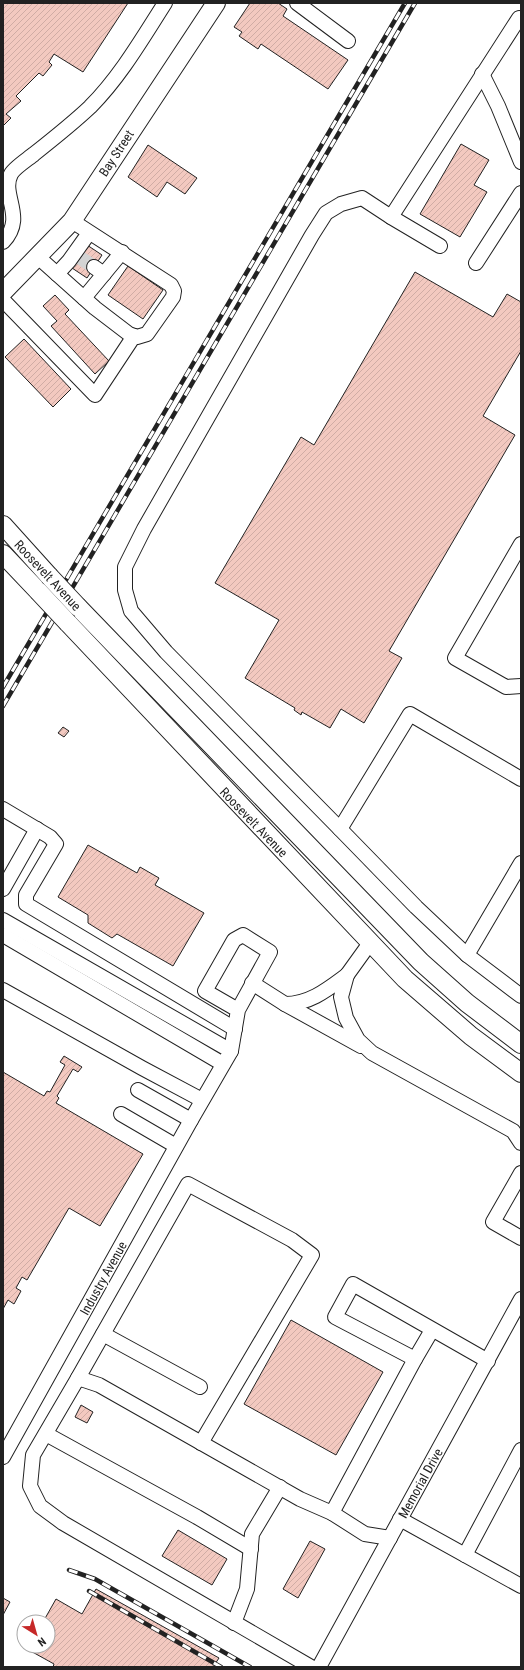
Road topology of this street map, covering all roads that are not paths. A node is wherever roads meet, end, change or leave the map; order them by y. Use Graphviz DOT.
graph roads {
  1 [pos="164,3"];
  2 [pos="216,3"];
  3 [pos="297,3"];
  4 [pos="519,18"];
  5 [pos="348,40"];
  6 [pos="482,74"];
  7 [pos="521,162"];
  8 [pos="521,194"];
  9 [pos="391,217"];
  10 [pos="72,221"];
  11 [pos="90,233"];
  12 [pos="3,242"];
  13 [pos="440,246"];
  14 [pos="122,252"];
  15 [pos="38,258"];
  16 [pos="476,263"];
  17 [pos="57,274"];
  18 [pos="3,292"];
  19 [pos="84,298"];
  20 [pos="3,300"];
  21 [pos="134,336"];
  22 [pos="3,525"];
  23 [pos="521,544"];
  24 [pos="3,554"];
  25 [pos="521,686"];
  26 [pos="521,779"];
  27 [pos="4,813"];
  28 [pos="37,828"];
  29 [pos="340,829"];
  30 [pos="521,863"];
  31 [pos="3,889"];
  32 [pos="3,920"];
  33 [pos="3,934"];
  34 [pos="370,943"];
  35 [pos="467,955"];
  36 [pos="347,975"];
  37 [pos="252,983"];
  38 [pos="3,990"];
  39 [pos="521,996"];
  40 [pos="286,1004"];
  41 [pos="238,1010"];
  42 [pos="235,1029"];
  43 [pos="521,1044"];
  44 [pos="368,1050"];
  45 [pos="231,1051"];
  46 [pos="223,1064"];
  47 [pos="521,1073"];
  48 [pos="138,1090"];
  49 [pos="202,1100"];
  50 [pos="121,1114"];
  51 [pos="190,1120"];
  52 [pos="521,1143"];
  53 [pos="176,1146"];
  54 [pos="521,1173"];
  55 [pos="521,1238"];
  56 [pos="521,1299"];
  57 [pos="432,1330"];
  58 [pos="103,1334"];
  59 [pos="415,1358"];
  60 [pos="488,1361"];
  61 [pos="78,1378"];
  62 [pos="200,1387"];
  63 [pos="46,1434"];
  64 [pos="201,1443"];
  65 [pos="521,1450"];
  66 [pos="3,1457"];
  67 [pos="280,1487"];
  68 [pos="332,1513"];
  69 [pos="400,1519"];
  70 [pos="390,1538"];
  71 [pos="251,1549"];
  72 [pos="465,1555"];
  73 [pos="521,1586"];
  74 [pos="234,1623"];
  75 [pos="321,1666"];
  1 -- 12 [label="street"];
  2 -- 10 [label="main road, Bay Street"];
  3 -- 5 [label="street"];
  4 -- 6 [label="street"];
  6 -- 7 [label="street"];
  6 -- 9 [label="street"];
  8 -- 16 [label="street"];
  9 -- 13 [label="street"];
  9 -- 29 [label="street"];
  10 -- 11 [label="street"];
  10 -- 15 [label="main road, Bay Street"];
  11 -- 14 [label="street"];
  11 -- 17 [label="street"];
  14 -- 19 [label="street"];
  14 -- 21 [label="street"];
  15 -- 17 [label="street"];
  15 -- 18 [label="main road, Bay Street"];
  17 -- 19 [label="street"];
  19 -- 21 [label="street"];
  20 -- 21 [label="street"];
  22 -- 43 [label="main road, Roosevelt Avenue, bridge"];
  23 -- 25 [label="street"];
  24 -- 34 [label="main road, Roosevelt Avenue, bridge"];
  26 -- 29 [label="street"];
  27 -- 28 [label="street"];
  28 -- 31 [label="street"];
  28 -- 42 [label="street"];
  29 -- 35 [label="street"];
  30 -- 35 [label="street"];
  32 -- 45 [label="street"];
  33 -- 46 [label="street"];
  34 -- 36 [label="street"];
  34 -- 47 [label="main road, Roosevelt Avenue"];
  35 -- 39 [label="street"];
  36 -- 40 [label="street"];
  36 -- 44 [label="street"];
  37 -- 40 [label="street"];
  37 -- 41 [label="street"];
  37 -- 41 [label="street"];
  38 -- 49 [label="street"];
  40 -- 44 [label="street"];
  41 -- 42 [label="street"];
  42 -- 45 [label="street"];
  44 -- 52 [label="street"];
  45 -- 46 [label="street, Industry Avenue"];
  46 -- 49 [label="street, Industry Avenue"];
  48 -- 51 [label="street"];
  49 -- 51 [label="street, Industry Avenue"];
  50 -- 53 [label="street"];
  51 -- 53 [label="street, Industry Avenue"];
  53 -- 66 [label="street, Industry Avenue"];
  54 -- 55 [label="street"];
  56 -- 60 [label="street, Memorial Drive"];
  57 -- 59 [label="street"];
  57 -- 59 [label="street"];
  57 -- 60 [label="street"];
  58 -- 61 [label="street"];
  58 -- 62 [label="street"];
  58 -- 64 [label="street"];
  59 -- 68 [label="street"];
  60 -- 69 [label="street, Memorial Drive"];
  61 -- 63 [label="street"];
  61 -- 64 [label="street"];
  63 -- 71 [label="street"];
  63 -- 74 [label="street"];
  64 -- 67 [label="street"];
  65 -- 72 [label="street"];
  67 -- 68 [label="street"];
  67 -- 71 [label="street"];
  68 -- 70 [label="street"];
  69 -- 70 [label="street, Memorial Drive"];
  69 -- 72 [label="street"];
  70 -- 75 [label="street, Memorial Drive"];
  71 -- 74 [label="street"];
  72 -- 73 [label="street"];
  74 -- 75 [label="street"];
}
